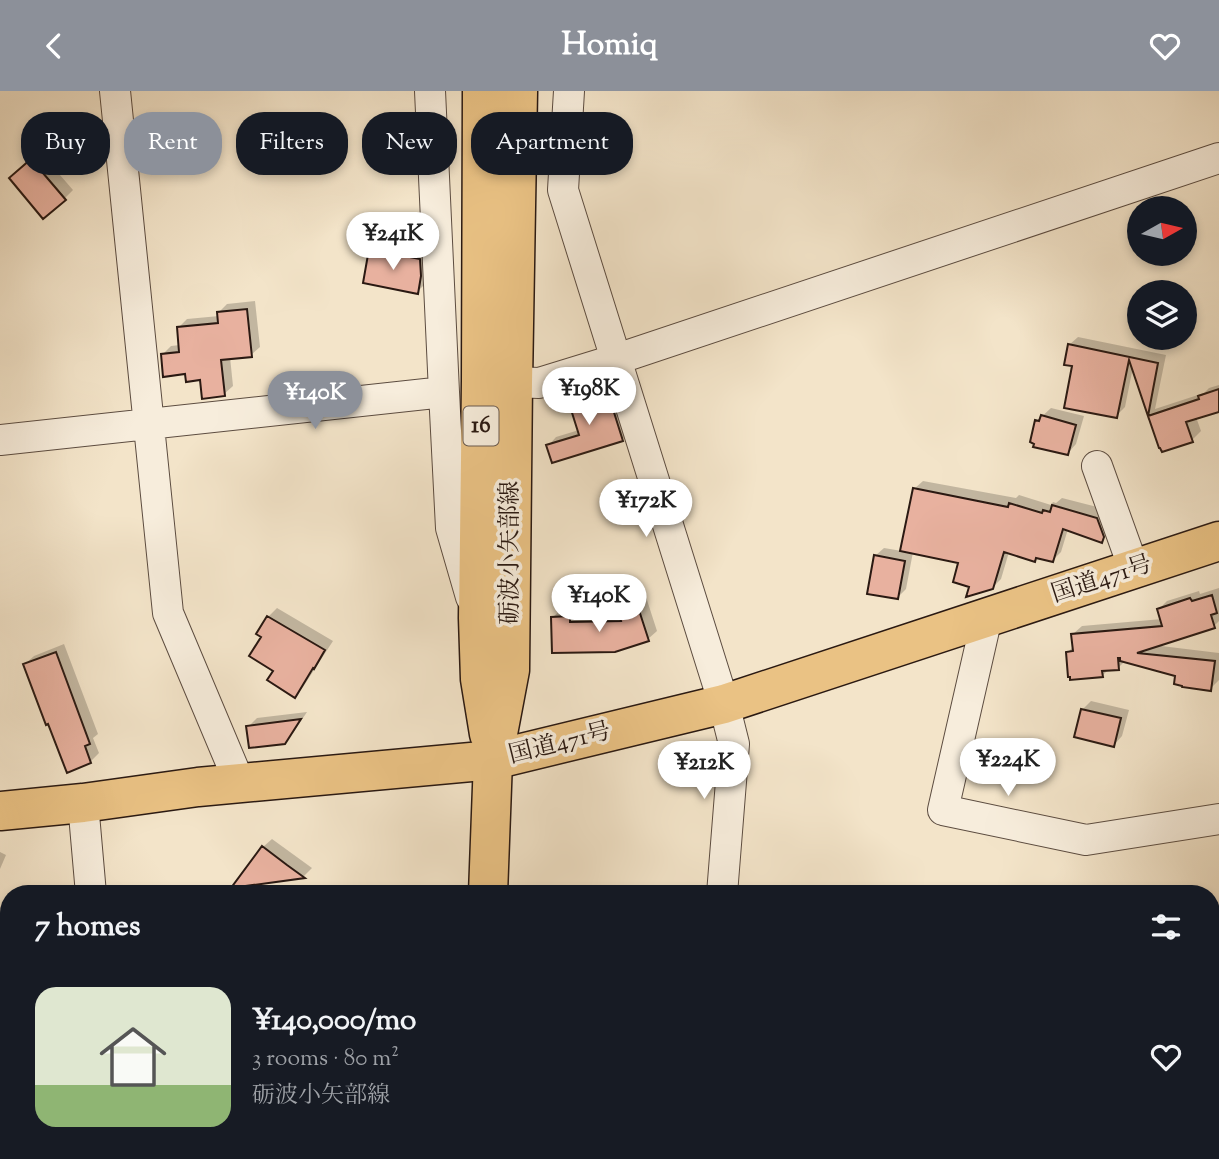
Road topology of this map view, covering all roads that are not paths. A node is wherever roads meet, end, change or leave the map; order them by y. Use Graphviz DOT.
graph roads {
  1 [pos="115,91"];
  2 [pos="430,91"];
  3 [pos="482,91"];
  4 [pos="518,91"];
  5 [pos="569,91"];
  6 [pos="1219,158"];
  7 [pos="617,359"];
  8 [pos="513,382"];
  9 [pos="444,392"];
  10 [pos="149,424"];
  11 [pos="0,440"];
  12 [pos="1097,466"];
  13 [pos="1219,541"];
  14 [pos="1134,569"];
  15 [pos="987,617"];
  16 [pos="478,618"];
  17 [pos="724,704"];
  18 [pos="493,760"];
  19 [pos="240,784"];
  20 [pos="83,803"];
  21 [pos="0,811"];
  22 [pos="1219,819"];
  23 [pos="89,885"];
  24 [pos="488,885"];
  25 [pos="723,885"];
  1 -- 10 [label="street"];
  2 -- 9 [label="street"];
  3 -- 16 [label="main road, 砺波小矢部線 / 16"];
  4 -- 8 [label="main road, 砺波小矢部線 / 16"];
  5 -- 7 [label="street"];
  6 -- 7 [label="street"];
  7 -- 8 [label="street"];
  7 -- 17 [label="street"];
  8 -- 18 [label="main road, 砺波小矢部線 / 16"];
  9 -- 10 [label="street"];
  9 -- 16 [label="street"];
  10 -- 11 [label="street"];
  10 -- 19 [label="street"];
  12 -- 14 [label="street"];
  13 -- 14 [label="main road, 国道471号"];
  14 -- 15 [label="main road, 国道471号"];
  15 -- 17 [label="main road, 国道471号"];
  15 -- 22 [label="street"];
  16 -- 18 [label="main road, 砺波小矢部線 / 16"];
  17 -- 18 [label="main road, 国道471号"];
  17 -- 25 [label="street"];
  18 -- 19 [label="main road, 国道471号"];
  18 -- 24 [label="main road, 砺波小矢部線 / 16"];
  19 -- 20 [label="main road, 国道471号"];
  20 -- 21 [label="main road, 国道471号"];
  20 -- 23 [label="street"];
}
